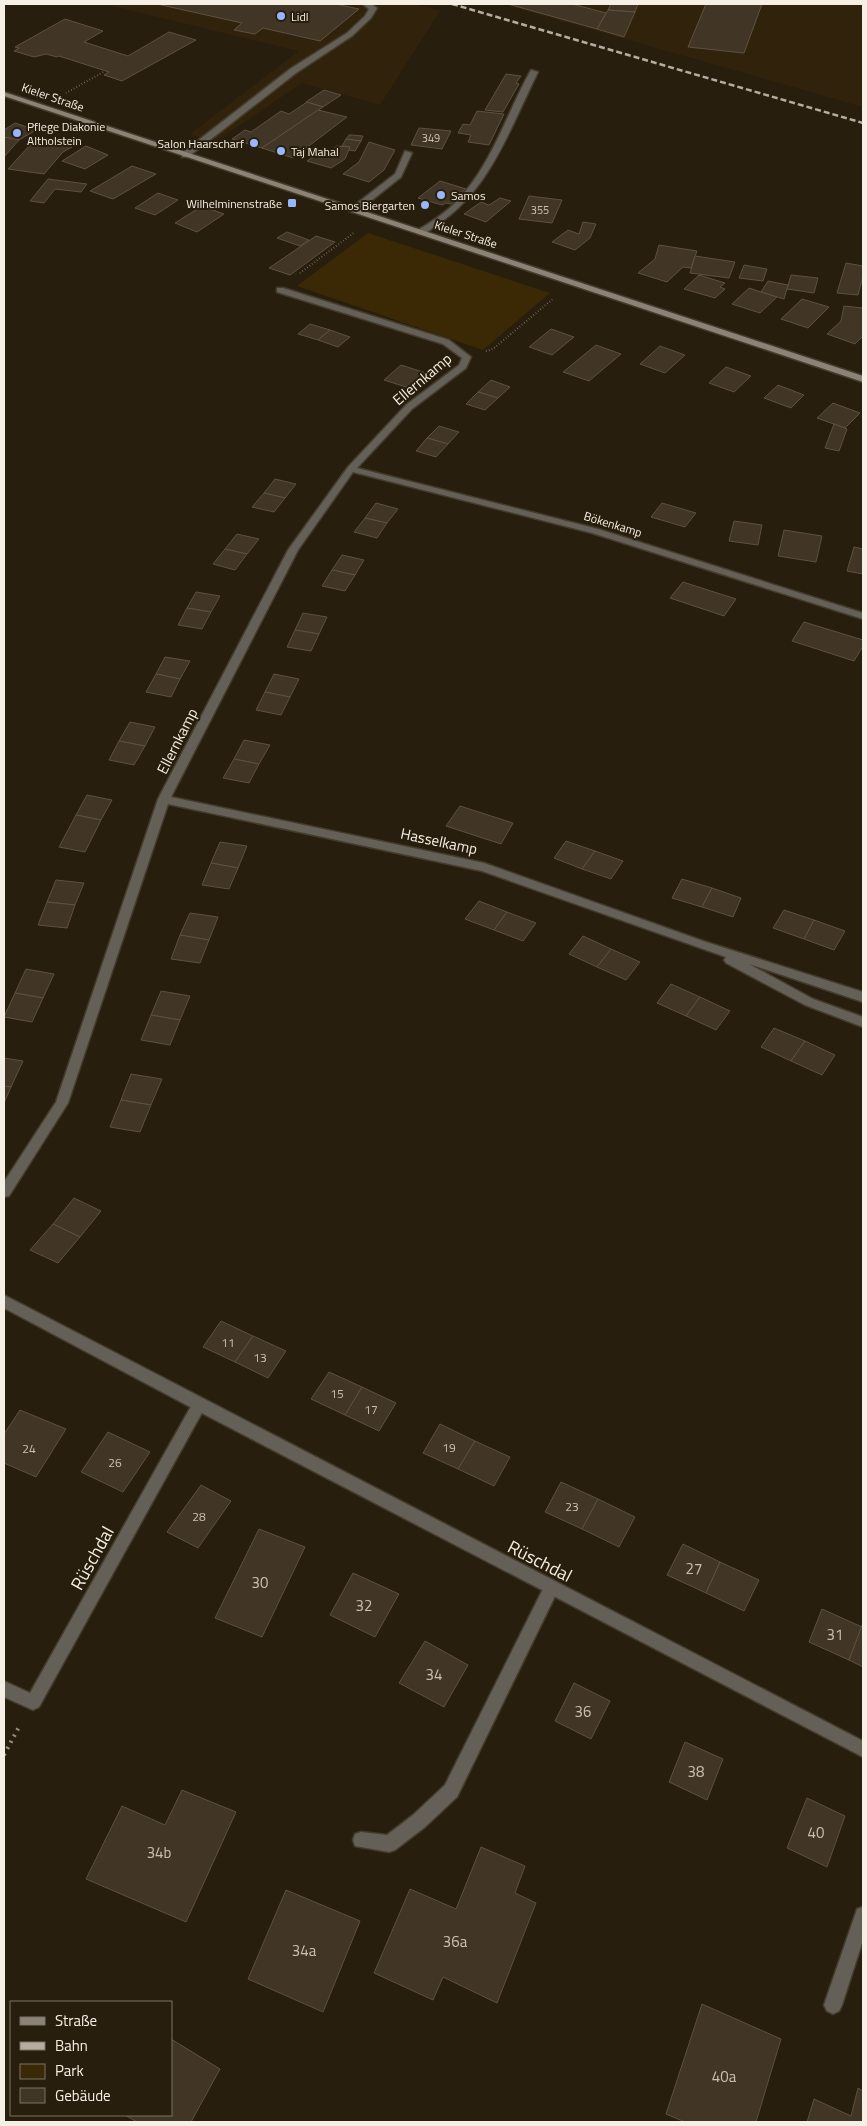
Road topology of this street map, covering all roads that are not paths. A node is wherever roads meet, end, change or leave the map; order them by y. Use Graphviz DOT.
graph roads {
  1 [pos="366,4"];
  2 [pos="534,72"];
  3 [pos="4,94"];
  4 [pos="408,153"];
  5 [pos="185,155"];
  6 [pos="354,210"];
  7 [pos="421,232"];
  8 [pos="280,290"];
  9 [pos="863,379"];
  10 [pos="351,469"];
  11 [pos="863,616"];
  12 [pos="164,799"];
  13 [pos="699,944"];
  14 [pos="863,997"];
  15 [pos="863,1022"];
  16 [pos="4,1192"];
  17 [pos="4,1301"];
  18 [pos="199,1406"];
  19 [pos="551,1588"];
  20 [pos="4,1689"];
  21 [pos="863,1749"];
  22 [pos="361,1840"];
  23 [pos="863,1915"];
  24 [pos="833,2005"];
  1 -- 5 [label="street"];
  2 -- 7 [label="street"];
  3 -- 5 [label="main road, Kieler Straße"];
  4 -- 6 [label="street"];
  5 -- 6 [label="main road, Kieler Straße"];
  6 -- 7 [label="main road, Kieler Straße"];
  7 -- 9 [label="main road, Kieler Straße"];
  8 -- 10 [label="street, Ellernkamp"];
  10 -- 11 [label="street, Bökenkamp"];
  10 -- 12 [label="street, Ellernkamp"];
  12 -- 13 [label="street, Hasselkamp"];
  12 -- 16 [label="street, Ellernkamp"];
  13 -- 14 [label="street, Hasselkamp"];
  13 -- 15 [label="street, Hasselkamp"];
  17 -- 18 [label="street, Rüschdal"];
  18 -- 19 [label="street, Rüschdal"];
  18 -- 20 [label="street, Rüschdal"];
  19 -- 21 [label="street, Rüschdal"];
  19 -- 22 [label="street"];
  23 -- 24 [label="street"];
}
